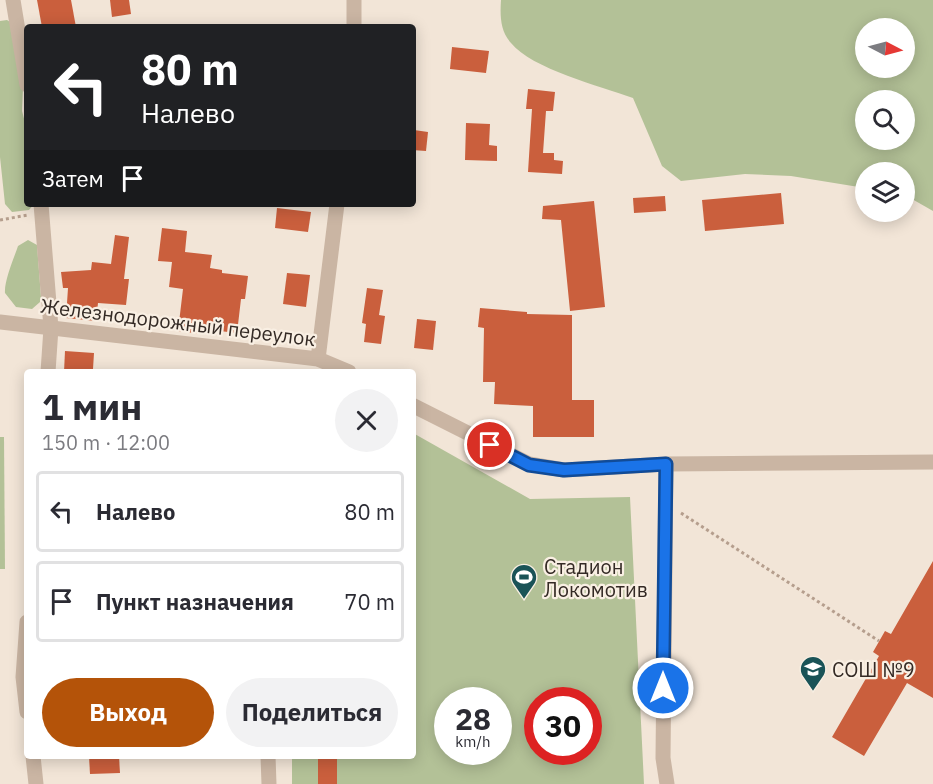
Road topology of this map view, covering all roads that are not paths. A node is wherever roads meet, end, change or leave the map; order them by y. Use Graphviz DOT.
graph roads {
  1 [pos="13,0"];
  2 [pos="354,0"];
  3 [pos="354,24"];
  4 [pos="24,67"];
  5 [pos="337,207"];
  6 [pos="42,208"];
  7 [pos="0,322"];
  8 [pos="51,328"];
  9 [pos="327,365"];
  10 [pos="48,369"];
  11 [pos="416,407"];
  12 [pos="933,462"];
  13 [pos="666,464"];
  14 [pos="24,655"];
  15 [pos="24,691"];
  16 [pos="33,759"];
  17 [pos="268,759"];
  18 [pos="36,784"];
  19 [pos="269,784"];
  20 [pos="667,784"];
  1 -- 4 [label="street"];
  2 -- 3 [label="street"];
  5 -- 9 [label="street"];
  6 -- 8 [label="street"];
  7 -- 8 [label="street, Железнодорожный переулок"];
  8 -- 9 [label="street, Железнодорожный переулок"];
  8 -- 10 [label="street"];
  11 -- 13 [label="street"];
  12 -- 13 [label="street"];
  13 -- 20 [label="street"];
  14 -- 15 [label="street"];
  16 -- 18 [label="street"];
  17 -- 19 [label="street"];
}
